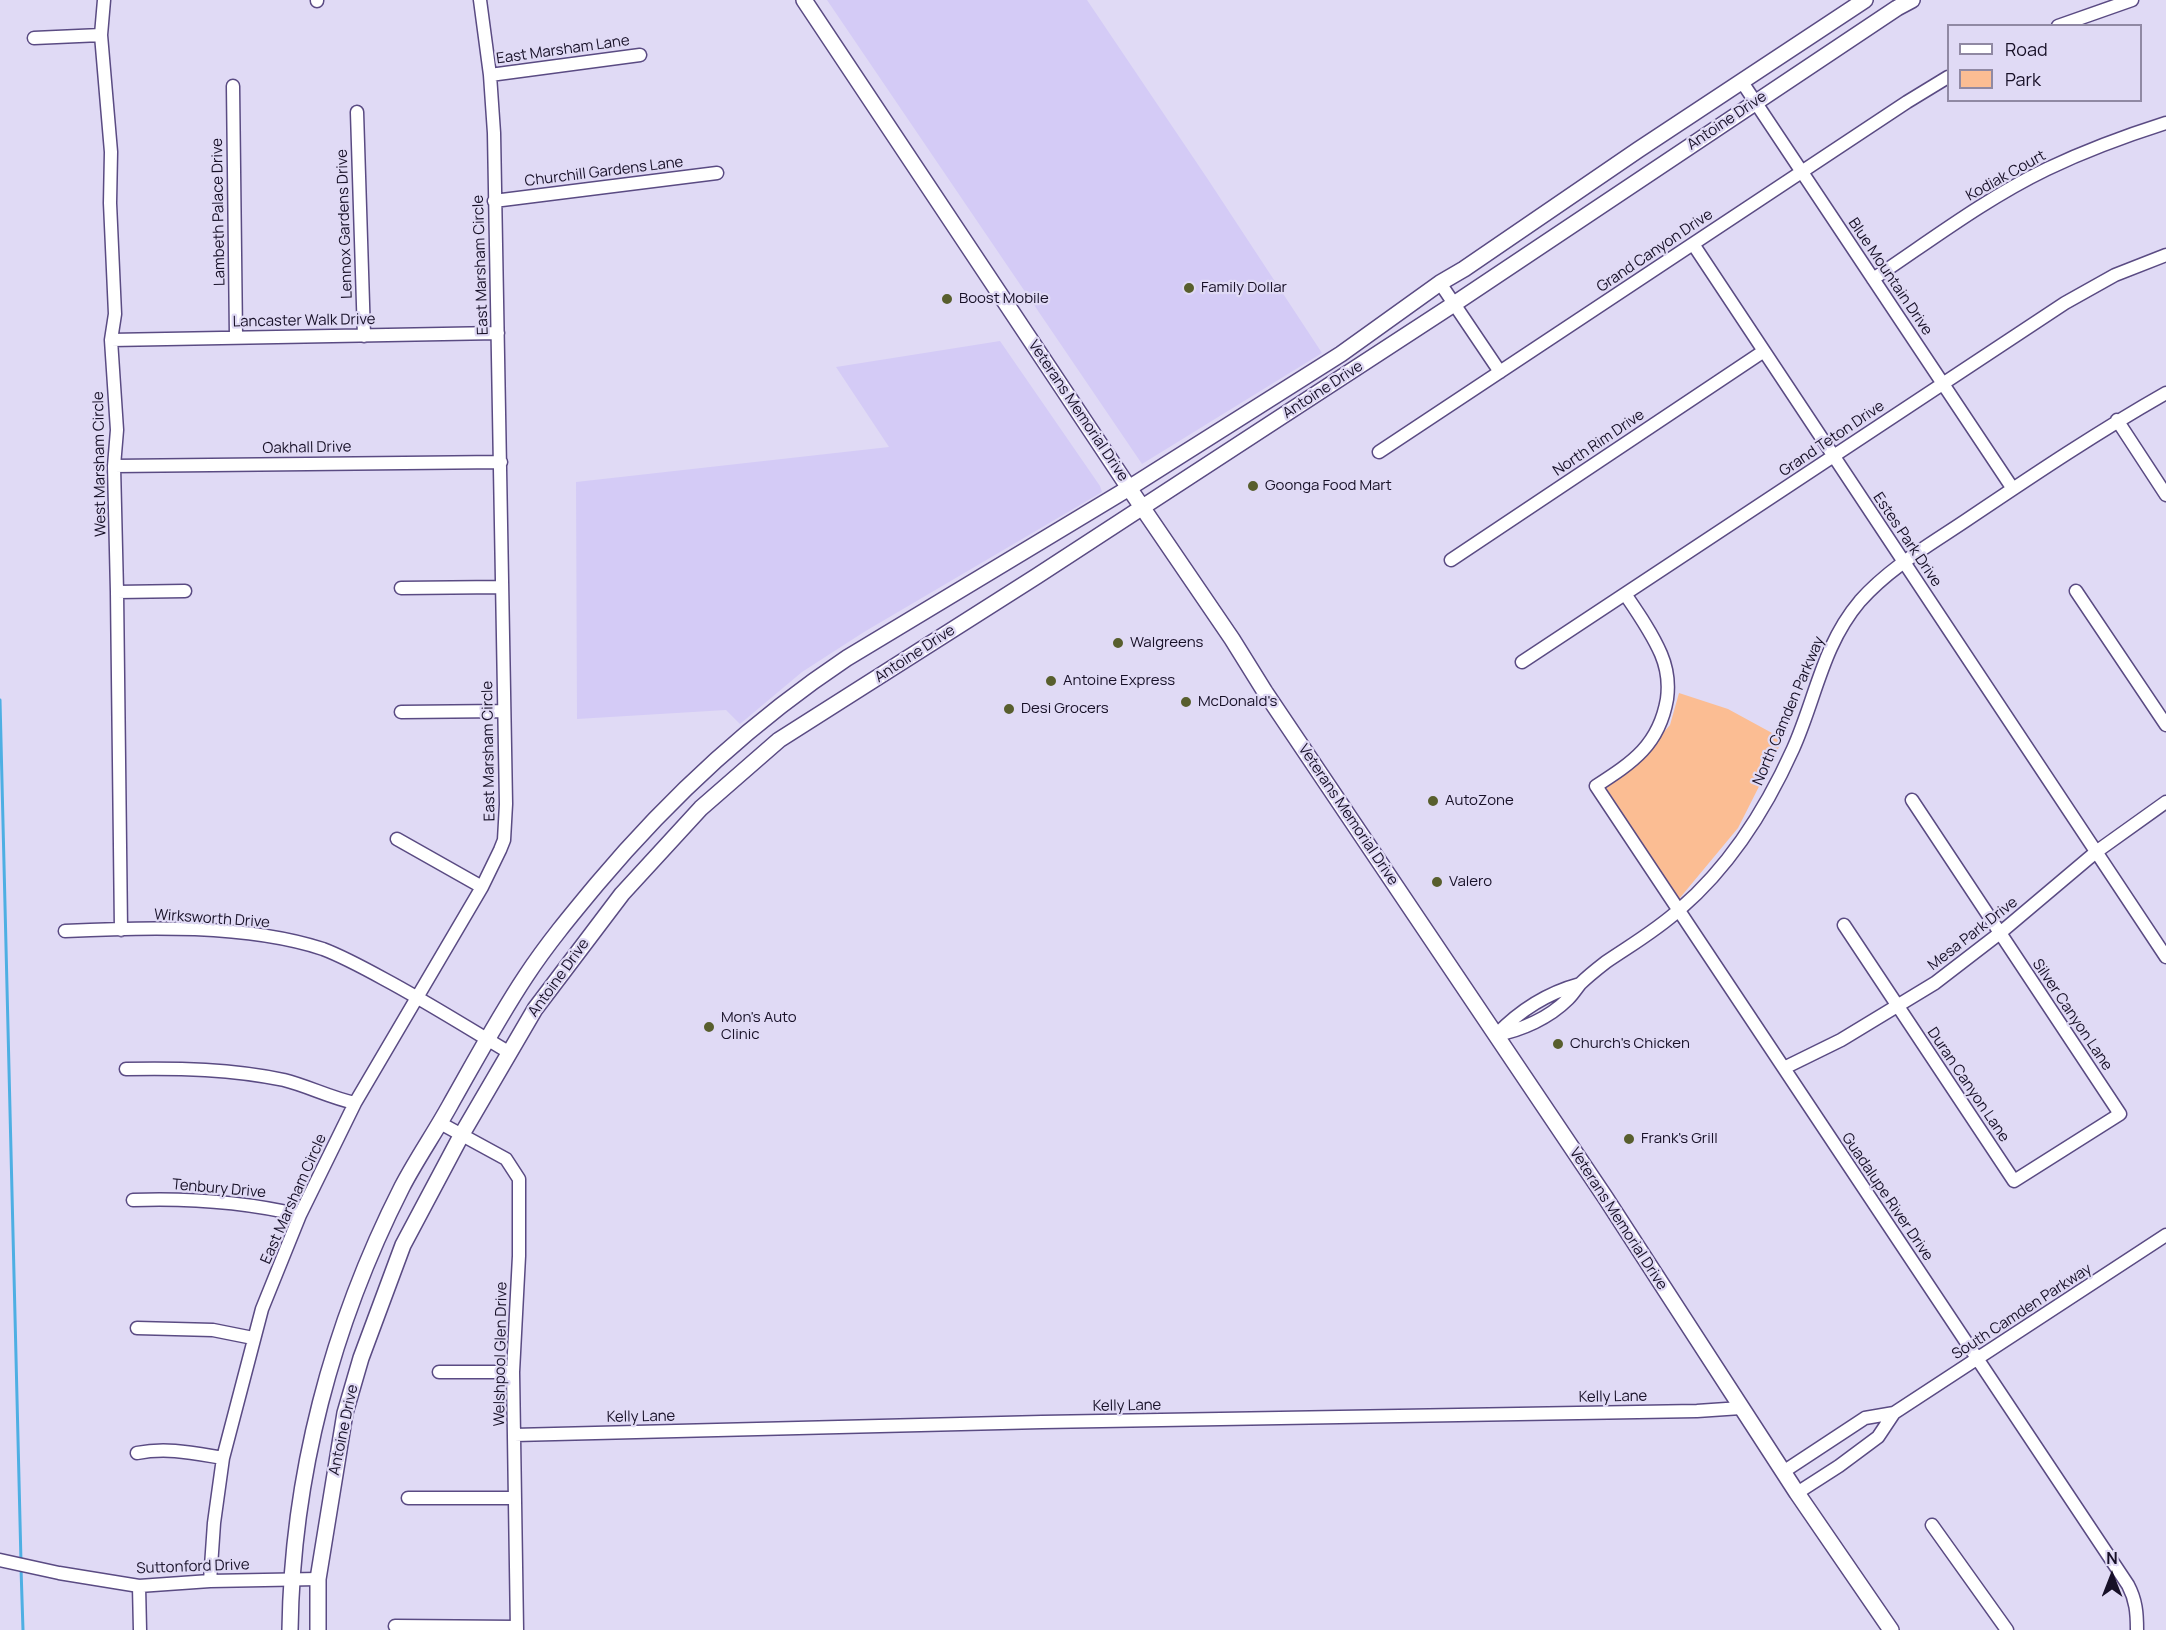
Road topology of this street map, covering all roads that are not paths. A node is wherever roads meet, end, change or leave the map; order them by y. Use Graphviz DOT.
graph roads {
  1 [pos="104,0"];
  2 [pos="480,0"];
  3 [pos="804,0"];
  4 [pos="1865,0"];
  5 [pos="1912,0"];
  6 [pos="2132,0"];
  7 [pos="2064,24"];
  8 [pos="101,35"];
  9 [pos="34,38"];
  10 [pos="640,55"];
  11 [pos="490,75"];
  12 [pos="1947,78"];
  13 [pos="1742,82"];
  14 [pos="232,86"];
  15 [pos="1756,102"];
  16 [pos="357,112"];
  17 [pos="2166,123"];
  18 [pos="1802,172"];
  19 [pos="717,173"];
  20 [pos="494,201"];
  21 [pos="1693,244"];
  22 [pos="2166,255"];
  23 [pos="1873,279"];
  24 [pos="1440,283"];
  25 [pos="1454,304"];
  26 [pos="498,333"];
  27 [pos="364,336"];
  28 [pos="236,337"];
  29 [pos="111,340"];
  30 [pos="1764,351"];
  31 [pos="1319,368"];
  32 [pos="1500,372"];
  33 [pos="1943,383"];
  34 [pos="1330,385"];
  35 [pos="2166,393"];
  36 [pos="2117,420"];
  37 [pos="1379,452"];
  38 [pos="1833,456"];
  39 [pos="501,462"];
  40 [pos="114,466"];
  41 [pos="1129,488"];
  42 [pos="2013,489"];
  43 [pos="2166,495"];
  44 [pos="1142,507"];
  45 [pos="1451,560"];
  46 [pos="1904,562"];
  47 [pos="502,587"];
  48 [pos="401,588"];
  49 [pos="185,591"];
  50 [pos="2076,591"];
  51 [pos="117,592"];
  52 [pos="1625,594"];
  53 [pos="1522,662"];
  54 [pos="504,711"];
  55 [pos="401,712"];
  56 [pos="2166,725"];
  57 [pos="1912,800"];
  58 [pos="2166,802"];
  59 [pos="397,839"];
  60 [pos="2096,852"];
  61 [pos="482,886"];
  62 [pos="1680,910"];
  63 [pos="1844,925"];
  64 [pos="121,930"];
  65 [pos="65,931"];
  66 [pos="2000,933"];
  67 [pos="2166,957"];
  68 [pos="418,996"];
  69 [pos="1898,1007"];
  70 [pos="1496,1035"];
  71 [pos="487,1039"];
  72 [pos="510,1053"];
  73 [pos="1784,1068"];
  74 [pos="126,1069"];
  75 [pos="355,1103"];
  76 [pos="440,1123"];
  77 [pos="462,1134"];
  78 [pos="2014,1180"];
  79 [pos="134,1200"];
  80 [pos="300,1215"];
  81 [pos="2166,1235"];
  82 [pos="137,1328"];
  83 [pos="253,1338"];
  84 [pos="335,1348"];
  85 [pos="361,1358"];
  86 [pos="1977,1360"];
  87 [pos="439,1372"];
  88 [pos="513,1372"];
  89 [pos="1741,1408"];
  90 [pos="1894,1413"];
  91 [pos="514,1435"];
  92 [pos="137,1453"];
  93 [pos="223,1458"];
  94 [pos="1783,1472"];
  95 [pos="1797,1493"];
  96 [pos="408,1498"];
  97 [pos="515,1498"];
  98 [pos="1932,1525"];
  99 [pos="4,1561"];
  100 [pos="318,1579"];
  101 [pos="290,1580"];
  102 [pos="210,1581"];
  103 [pos="139,1586"];
  104 [pos="395,1626"];
  105 [pos="517,1628"];
  106 [pos="140,1630"];
  107 [pos="290,1630"];
  108 [pos="318,1630"];
  109 [pos="1891,1630"];
  110 [pos="2007,1630"];
  111 [pos="2137,1630"];
  1 -- 8 [label="street, West Marsham Circle"];
  2 -- 11 [label="street, East Marsham Circle"];
  3 -- 41 [label="main road, Veterans Memorial Drive"];
  4 -- 13 [label="main road, Antoine Drive"];
  5 -- 15 [label="main road, Antoine Drive"];
  6 -- 7 [label="street"];
  8 -- 9 [label="street"];
  8 -- 29 [label="street, West Marsham Circle"];
  10 -- 11 [label="street, East Marsham Lane"];
  11 -- 20 [label="street, East Marsham Circle"];
  12 -- 18 [label="street, Grand Canyon Drive"];
  13 -- 15 [label="street, Blue Mountain Drive"];
  13 -- 24 [label="main road, Antoine Drive"];
  14 -- 28 [label="street, Lambeth Palace Drive"];
  15 -- 18 [label="street, Blue Mountain Drive"];
  15 -- 25 [label="main road, Antoine Drive"];
  16 -- 27 [label="street, Lennox Gardens Drive"];
  17 -- 23 [label="street, Kodiak Court"];
  18 -- 21 [label="street, Grand Canyon Drive"];
  18 -- 23 [label="street, Blue Mountain Drive"];
  19 -- 20 [label="street, Churchill Gardens Lane"];
  20 -- 26 [label="street, East Marsham Circle"];
  21 -- 30 [label="street, Estes Park Drive"];
  21 -- 32 [label="street, Grand Canyon Drive"];
  22 -- 33 [label="street, Grand Teton Drive"];
  23 -- 33 [label="street, Blue Mountain Drive"];
  24 -- 25 [label="street"];
  24 -- 31 [label="main road, Antoine Drive"];
  25 -- 32 [label="street"];
  25 -- 34 [label="main road, Antoine Drive"];
  26 -- 27 [label="street, Lancaster Walk Drive"];
  26 -- 39 [label="street, East Marsham Circle"];
  27 -- 28 [label="street, Lancaster Walk Drive"];
  28 -- 29 [label="street, Lancaster Walk Drive"];
  29 -- 40 [label="street, West Marsham Circle"];
  30 -- 38 [label="street, Estes Park Drive"];
  30 -- 45 [label="street, North Rim Drive"];
  31 -- 34 [label="main road"];
  31 -- 41 [label="main road, Antoine Drive"];
  32 -- 37 [label="street, Grand Canyon Drive"];
  33 -- 38 [label="street, Grand Teton Drive"];
  33 -- 42 [label="street, Blue Mountain Drive"];
  34 -- 44 [label="main road, Antoine Drive"];
  35 -- 36 [label="street, North Camden Parkway"];
  36 -- 42 [label="street, North Camden Parkway"];
  36 -- 43 [label="street"];
  38 -- 46 [label="street, Estes Park Drive"];
  38 -- 52 [label="street, Grand Teton Drive"];
  39 -- 40 [label="street, Oakhall Drive"];
  39 -- 47 [label="street, East Marsham Circle"];
  40 -- 51 [label="street, West Marsham Circle"];
  41 -- 44 [label="main road, Veterans Memorial Drive"];
  41 -- 71 [label="main road, Antoine Drive"];
  42 -- 46 [label="street, North Camden Parkway"];
  44 -- 70 [label="main road, Veterans Memorial Drive"];
  44 -- 72 [label="main road, Antoine Drive"];
  46 -- 60 [label="street, Estes Park Drive"];
  46 -- 62 [label="street, North Camden Parkway"];
  47 -- 48 [label="street"];
  47 -- 54 [label="street, East Marsham Circle"];
  49 -- 51 [label="street"];
  50 -- 56 [label="street"];
  51 -- 64 [label="street, West Marsham Circle"];
  52 -- 53 [label="street, Grand Teton Drive"];
  52 -- 62 [label="street, Guadalupe River Drive"];
  54 -- 55 [label="street"];
  54 -- 61 [label="street, East Marsham Circle"];
  57 -- 66 [label="street, Silver Canyon Lane"];
  58 -- 60 [label="street, Mesa Park Drive"];
  59 -- 61 [label="street"];
  60 -- 66 [label="street, Mesa Park Drive"];
  60 -- 67 [label="street, Estes Park Drive"];
  61 -- 68 [label="street, East Marsham Circle"];
  62 -- 70 [label="street, North Camden Parkway"];
  62 -- 73 [label="street, Guadalupe River Drive"];
  63 -- 69 [label="street, Duran Canyon Lane"];
  64 -- 65 [label="street, Wirksworth Drive"];
  64 -- 68 [label="street, Wirksworth Drive"];
  66 -- 69 [label="street, Mesa Park Drive"];
  66 -- 78 [label="street, Silver Canyon Lane"];
  68 -- 71 [label="street, Wirksworth Drive"];
  68 -- 75 [label="street, East Marsham Circle"];
  69 -- 73 [label="street, Mesa Park Drive"];
  69 -- 78 [label="street, Duran Canyon Lane"];
  70 -- 89 [label="main road, Veterans Memorial Drive"];
  71 -- 72 [label="street, Wirksworth Drive"];
  71 -- 76 [label="main road, Antoine Drive"];
  72 -- 77 [label="main road, Antoine Drive"];
  73 -- 86 [label="street, Guadalupe River Drive"];
  74 -- 75 [label="street"];
  75 -- 80 [label="street, East Marsham Circle"];
  76 -- 77 [label="street, Welshpool Glen Drive"];
  76 -- 84 [label="main road, Antoine Drive"];
  77 -- 85 [label="main road, Antoine Drive"];
  77 -- 88 [label="street, Welshpool Glen Drive"];
  79 -- 80 [label="street, Tenbury Drive"];
  80 -- 83 [label="street, East Marsham Circle"];
  81 -- 86 [label="street, South Camden Parkway"];
  82 -- 83 [label="street"];
  83 -- 93 [label="street, East Marsham Circle"];
  84 -- 85 [label="main road"];
  84 -- 101 [label="main road, Antoine Drive"];
  85 -- 100 [label="main road, Antoine Drive"];
  86 -- 90 [label="street, South Camden Parkway"];
  86 -- 111 [label="street, Guadalupe River Drive"];
  87 -- 88 [label="street"];
  88 -- 91 [label="street, Welshpool Glen Drive"];
  89 -- 91 [label="street, Kelly Lane"];
  89 -- 94 [label="main road, Veterans Memorial Drive"];
  90 -- 94 [label="street, South Camden Parkway"];
  90 -- 95 [label="street, South Camden Parkway"];
  91 -- 97 [label="street, Welshpool Glen Drive"];
  92 -- 93 [label="street"];
  93 -- 102 [label="street, East Marsham Circle"];
  94 -- 95 [label="main road, Veterans Memorial Drive"];
  95 -- 109 [label="main road, Veterans Memorial Drive"];
  96 -- 97 [label="street"];
  97 -- 105 [label="street, Welshpool Glen Drive"];
  98 -- 110 [label="street"];
  99 -- 103 [label="street, Suttonford Drive"];
  100 -- 101 [label="street, Suttonford Drive"];
  100 -- 108 [label="main road, Antoine Drive"];
  101 -- 102 [label="street, Suttonford Drive"];
  101 -- 107 [label="main road, Antoine Drive"];
  102 -- 103 [label="street, Suttonford Drive"];
  103 -- 106 [label="street"];
  104 -- 105 [label="street"];
}
